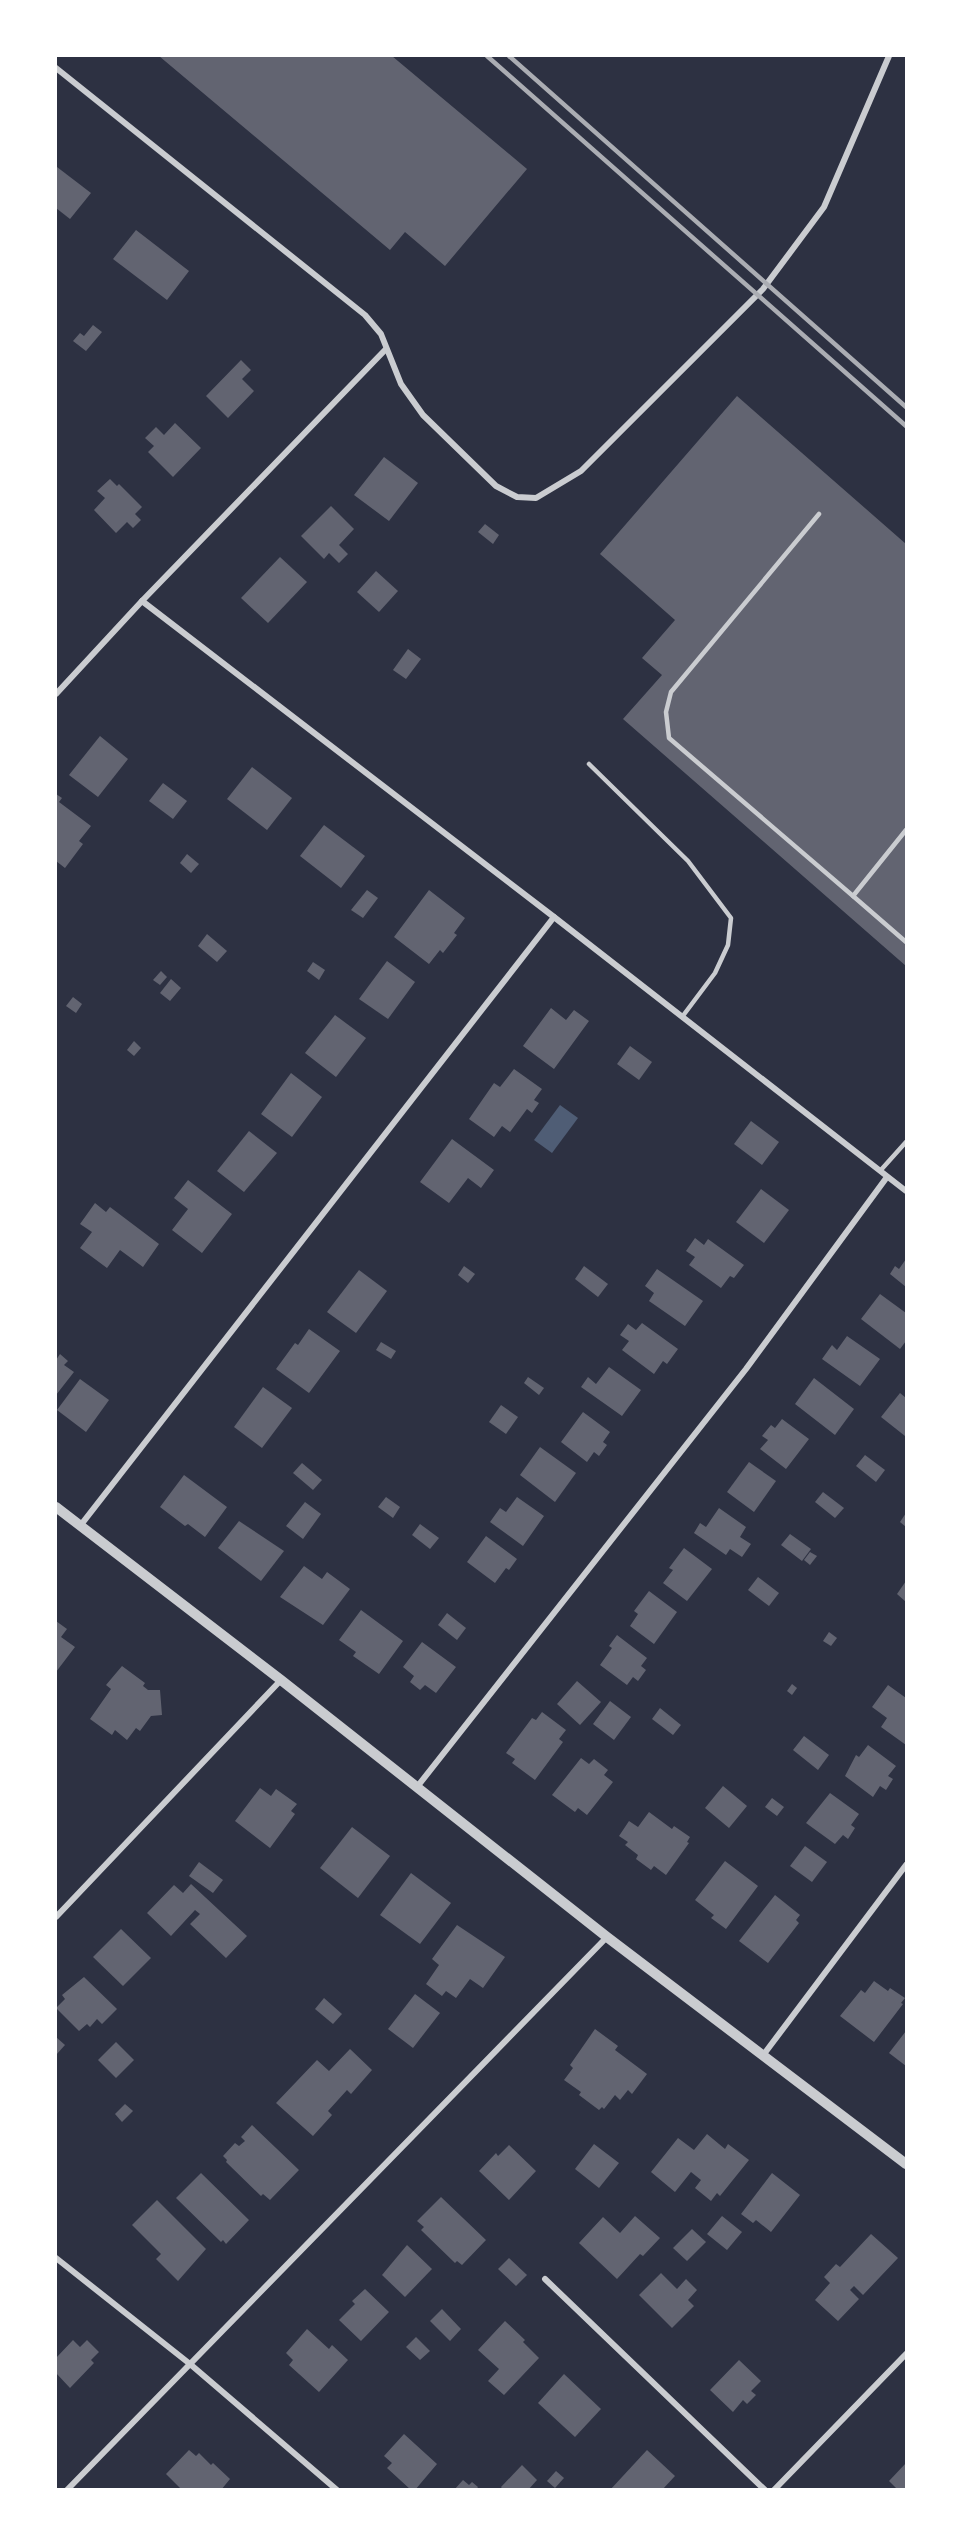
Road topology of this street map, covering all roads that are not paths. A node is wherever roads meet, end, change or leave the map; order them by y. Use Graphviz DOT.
graph roads {
  1 [pos="889,56"];
  2 [pos="56,68"];
  3 [pos="386,349"];
  4 [pos="819,514"];
  5 [pos="141,601"];
  6 [pos="56,694"];
  7 [pos="590,764"];
  8 [pos="906,830"];
  9 [pos="853,896"];
  10 [pos="554,917"];
  11 [pos="906,942"];
  12 [pos="682,1017"];
  13 [pos="906,1142"];
  14 [pos="880,1171"];
  15 [pos="888,1177"];
  16 [pos="906,1191"];
  17 [pos="56,1507"];
  18 [pos="80,1526"];
  19 [pos="281,1680"];
  20 [pos="417,1787"];
  21 [pos="906,1865"];
  22 [pos="56,1917"];
  23 [pos="607,1937"];
  24 [pos="764,2054"];
  25 [pos="906,2164"];
  26 [pos="56,2258"];
  27 [pos="545,2279"];
  28 [pos="906,2354"];
  29 [pos="190,2364"];
  30 [pos="67,2490"];
  31 [pos="337,2490"];
  32 [pos="765,2490"];
  33 [pos="774,2490"];
  1 -- 3 [label="street"];
  2 -- 3 [label="street"];
  3 -- 5 [label="street"];
  4 -- 9 [label="lane"];
  5 -- 6 [label="street"];
  5 -- 10 [label="street"];
  7 -- 12 [label="lane"];
  8 -- 9 [label="lane"];
  9 -- 11 [label="lane"];
  10 -- 12 [label="street"];
  10 -- 18 [label="street"];
  12 -- 14 [label="street"];
  13 -- 14 [label="lane"];
  14 -- 15 [label="street"];
  15 -- 16 [label="street"];
  15 -- 20 [label="street"];
  17 -- 18 [label="street"];
  18 -- 19 [label="street"];
  19 -- 20 [label="street"];
  19 -- 22 [label="street"];
  20 -- 23 [label="street"];
  21 -- 24 [label="street"];
  23 -- 24 [label="street"];
  23 -- 29 [label="street"];
  24 -- 25 [label="street"];
  26 -- 29 [label="street"];
  27 -- 32 [label="street"];
  28 -- 33 [label="street"];
  29 -- 30 [label="street"];
  29 -- 31 [label="street"];
}
